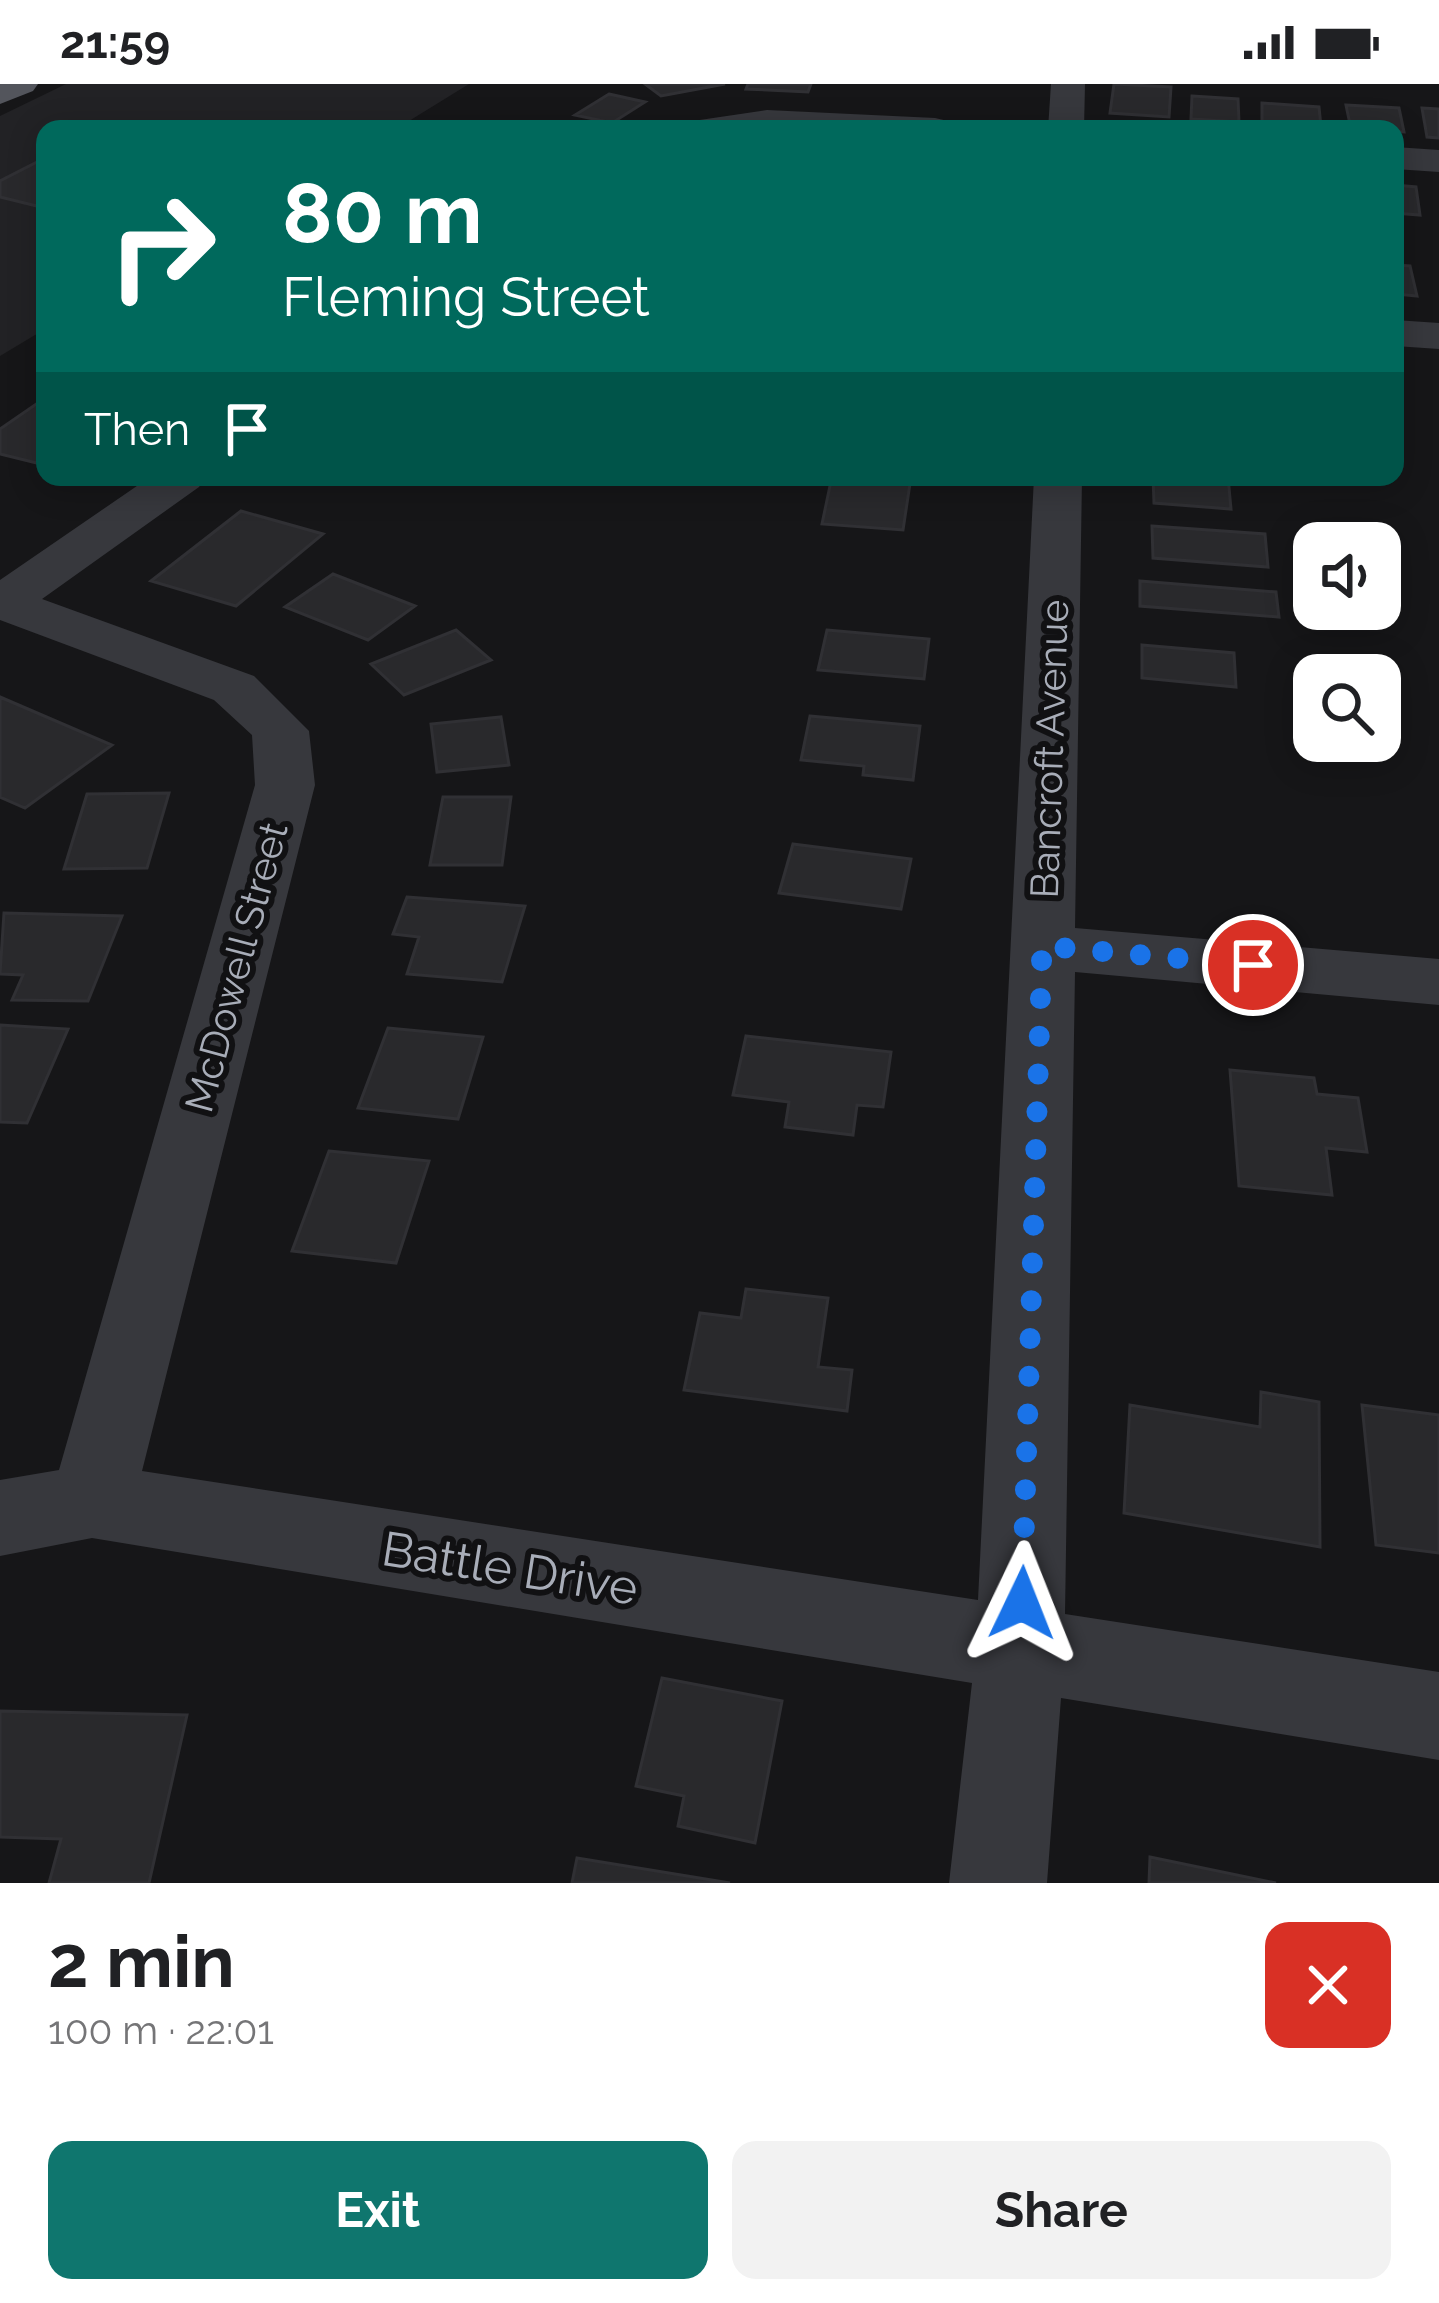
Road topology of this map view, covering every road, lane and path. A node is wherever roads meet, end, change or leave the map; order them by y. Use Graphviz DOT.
graph roads {
  1 [pos="21,84"];
  2 [pos="1068,84"];
  3 [pos="0,94"];
  4 [pos="1066,120"];
  5 [pos="1404,159"];
  6 [pos="1439,161"];
  7 [pos="1404,334"];
  8 [pos="1439,336"];
  9 [pos="169,486"];
  10 [pos="1058,486"];
  11 [pos="1,603"];
  12 [pos="1042,946"];
  13 [pos="1439,982"];
  14 [pos="92,1501"];
  15 [pos="0,1518"];
  16 [pos="1020,1650"];
  17 [pos="1439,1716"];
  18 [pos="998,1883"];
  1 -- 3 [label="main road"];
  2 -- 4 [label="street"];
  5 -- 6 [label="street"];
  7 -- 8 [label="street"];
  9 -- 11 [label="street"];
  10 -- 12 [label="street, Bancroft Avenue"];
  11 -- 14 [label="street, McDowell Street"];
  12 -- 13 [label="street"];
  12 -- 16 [label="street, Bancroft Avenue"];
  14 -- 15 [label="street, Battle Drive"];
  14 -- 16 [label="street, Battle Drive"];
  16 -- 17 [label="street, Battle Drive"];
  16 -- 18 [label="street, Bancroft Avenue"];
}
